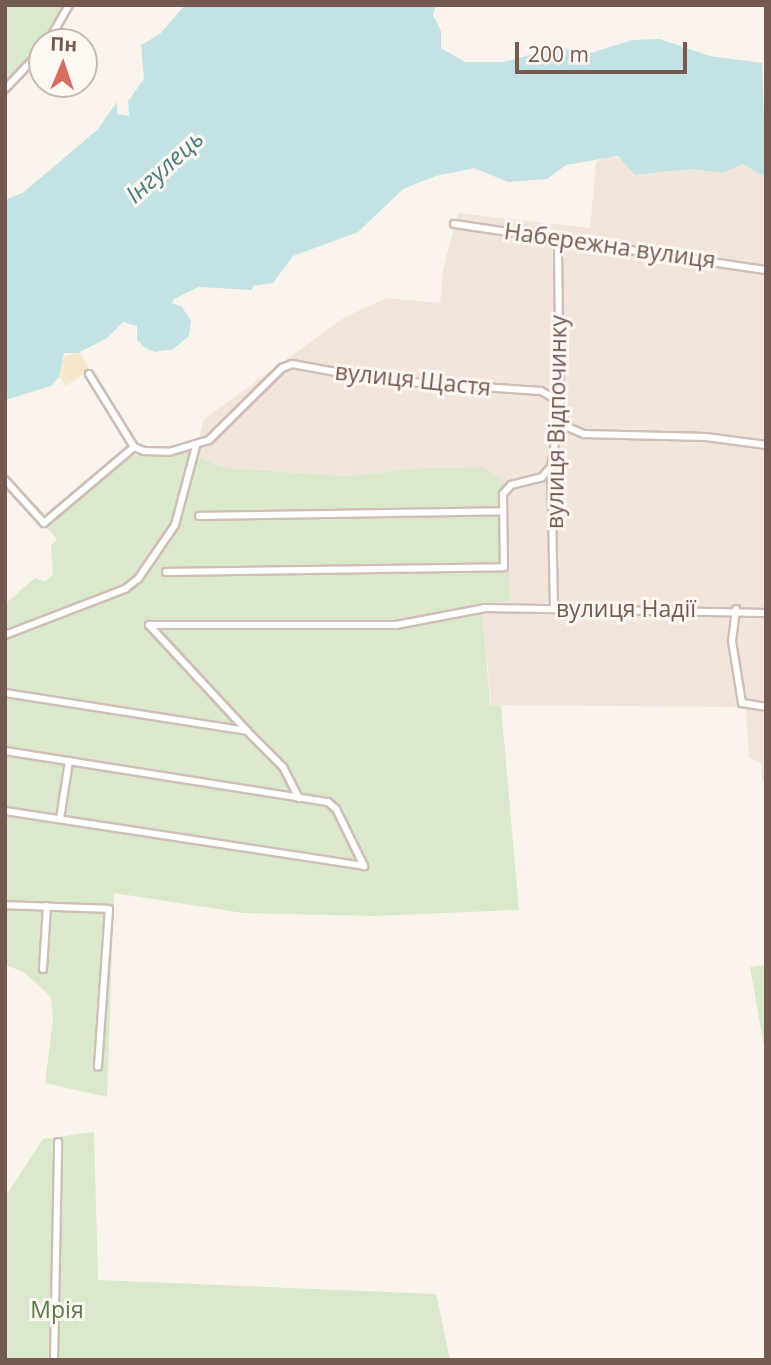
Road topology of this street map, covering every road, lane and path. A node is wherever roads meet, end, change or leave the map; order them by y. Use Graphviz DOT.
graph roads {
  1 [pos="69,5"];
  2 [pos="56,28"];
  3 [pos="28,65"];
  4 [pos="5,89"];
  5 [pos="454,224"];
  6 [pos="558,237"];
  7 [pos="766,270"];
  8 [pos="89,374"];
  9 [pos="557,400"];
  10 [pos="560,413"];
  11 [pos="766,445"];
  12 [pos="195,446"];
  13 [pos="134,447"];
  14 [pos="551,467"];
  15 [pos="5,480"];
  16 [pos="502,511"];
  17 [pos="199,516"];
  18 [pos="166,572"];
  19 [pos="554,607"];
  20 [pos="736,609"];
  21 [pos="766,613"];
  22 [pos="5,635"];
  23 [pos="5,693"];
  24 [pos="766,707"];
  25 [pos="247,731"];
  26 [pos="5,751"];
  27 [pos="69,761"];
  28 [pos="299,798"];
  29 [pos="5,811"];
  30 [pos="60,819"];
  31 [pos="5,905"];
  32 [pos="47,906"];
  33 [pos="43,969"];
  34 [pos="98,1067"];
  35 [pos="58,1142"];
  36 [pos="54,1360"];
  1 -- 2 [label="street"];
  3 -- 4 [label="street"];
  5 -- 6 [label="street, Набережна вулиця"];
  6 -- 7 [label="street, Набережна вулиця"];
  6 -- 9 [label="street, вулиця Відпочинку"];
  8 -- 13 [label="street"];
  9 -- 10 [label="street, вулиця Відпочинку"];
  9 -- 12 [label="street, вулиця Щастя"];
  10 -- 11 [label="street"];
  10 -- 14 [label="street, вулиця Відпочинку"];
  12 -- 13 [label="street, вулиця Щастя"];
  12 -- 22 [label="street"];
  13 -- 15 [label="street"];
  14 -- 16 [label="street"];
  14 -- 19 [label="street, вулиця Відпочинку"];
  16 -- 17 [label="street"];
  16 -- 18 [label="street"];
  19 -- 20 [label="street, вулиця Надії"];
  19 -- 25 [label="street, вулиця Надії"];
  20 -- 21 [label="street, вулиця Надії"];
  20 -- 24 [label="street"];
  23 -- 25 [label="street"];
  25 -- 28 [label="street"];
  26 -- 27 [label="street"];
  27 -- 28 [label="street"];
  27 -- 30 [label="street"];
  28 -- 30 [label="street"];
  29 -- 30 [label="street"];
  31 -- 32 [label="street"];
  32 -- 33 [label="street"];
  32 -- 34 [label="street"];
  35 -- 36 [label="street"];
}
